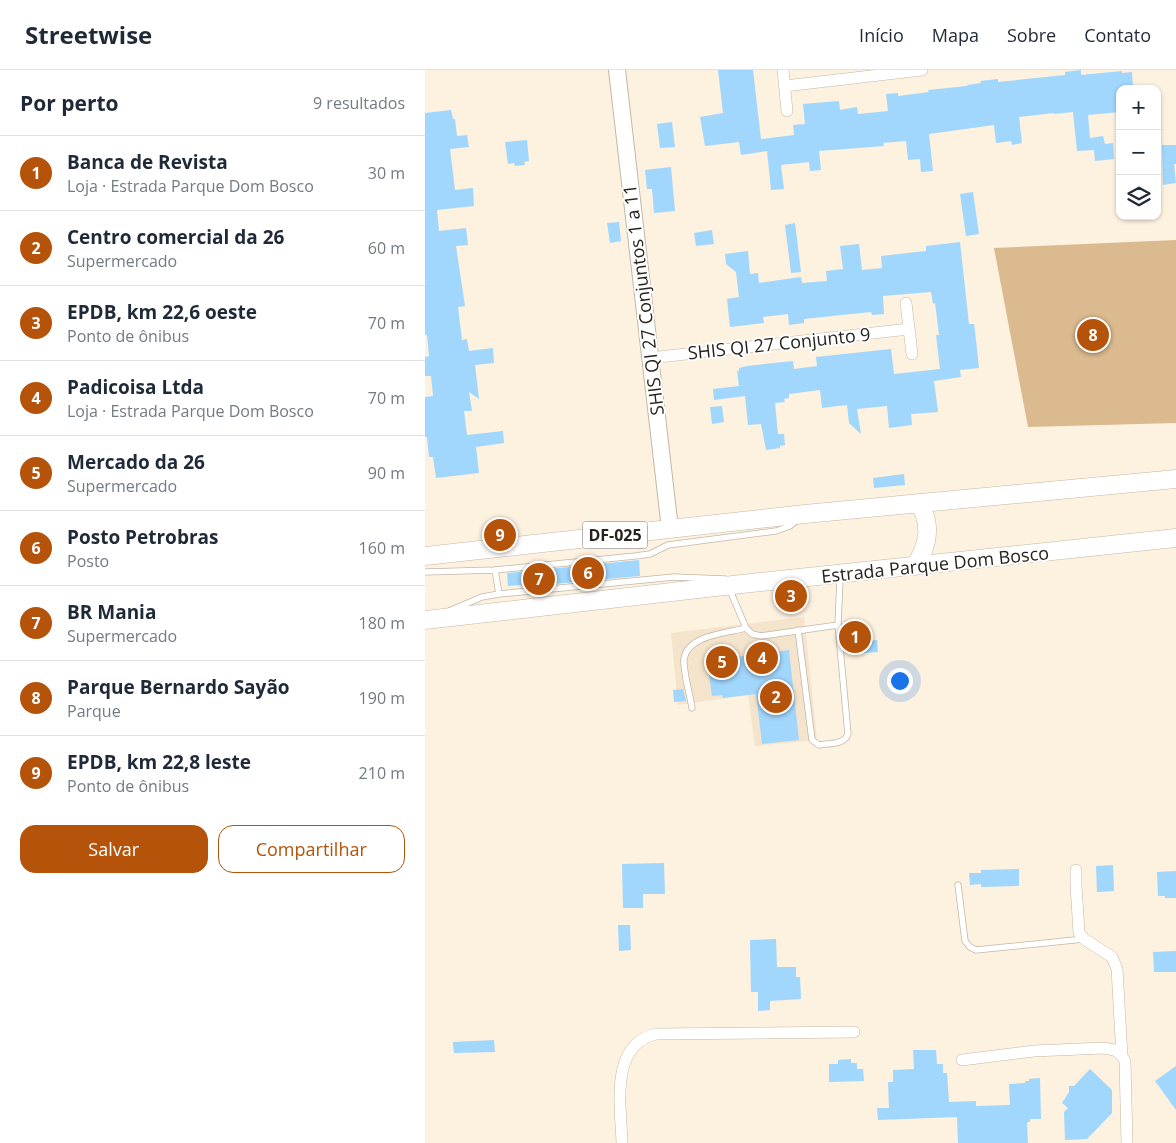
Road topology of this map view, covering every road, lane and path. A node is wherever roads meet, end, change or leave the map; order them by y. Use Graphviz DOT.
graph roads {
  1 [pos="617,70"];
  2 [pos="783,70"];
  3 [pos="922,70"];
  4 [pos="785,86"];
  5 [pos="787,111"];
  6 [pos="906,303"];
  7 [pos="909,329"];
  8 [pos="912,354"];
  9 [pos="650,358"];
  10 [pos="1176,478"];
  11 [pos="919,503"];
  12 [pos="805,514"];
  13 [pos="670,530"];
  14 [pos="1176,538"];
  15 [pos="425,556"];
  16 [pos="915,566"];
  17 [pos="495,570"];
  18 [pos="425,572"];
  19 [pos="840,574"];
  20 [pos="735,585"];
  21 [pos="499,594"];
  22 [pos="428,620"];
  23 [pos="838,625"];
  24 [pos="746,628"];
  25 [pos="798,630"];
  26 [pos="692,708"];
  27 [pos="1076,870"];
  28 [pos="958,885"];
  29 [pos="1084,939"];
  30 [pos="855,1032"];
  31 [pos="1122,1056"];
  32 [pos="962,1060"];
  33 [pos="622,1143"];
  34 [pos="1127,1143"];
  1 -- 9 [label="street, SHIS QI 27 Conjuntos 1 a 11"];
  2 -- 4 [label="street"];
  3 -- 4 [label="street"];
  4 -- 5 [label="street"];
  6 -- 7 [label="street"];
  7 -- 8 [label="street"];
  7 -- 9 [label="street, SHIS QI 27 Conjunto 9"];
  9 -- 13 [label="street, SHIS QI 27 Conjuntos 1 a 11"];
  10 -- 11 [label="main road, DF-025"];
  11 -- 12 [label="main road, DF-025"];
  11 -- 16 [label="main road"];
  12 -- 13 [label="main road, DF-025"];
  12 -- 17 [label="lane"];
  13 -- 15 [label="main road, DF-025"];
  14 -- 16 [label="main road, Estrada Parque Dom Bosco"];
  16 -- 19 [label="main road, Estrada Parque Dom Bosco"];
  17 -- 18 [label="lane"];
  17 -- 21 [label="lane"];
  19 -- 20 [label="main road, Estrada Parque Dom Bosco"];
  19 -- 23 [label="lane"];
  20 -- 21 [label="lane"];
  20 -- 22 [label="main road, Estrada Parque Dom Bosco"];
  20 -- 24 [label="lane"];
  21 -- 22 [label="lane"];
  23 -- 25 [label="lane"];
  23 -- 25 [label="lane"];
  24 -- 25 [label="lane"];
  24 -- 26 [label="lane"];
  27 -- 29 [label="street"];
  28 -- 29 [label="lane"];
  29 -- 31 [label="street"];
  30 -- 33 [label="street"];
  31 -- 32 [label="street"];
  31 -- 34 [label="street"];
}
